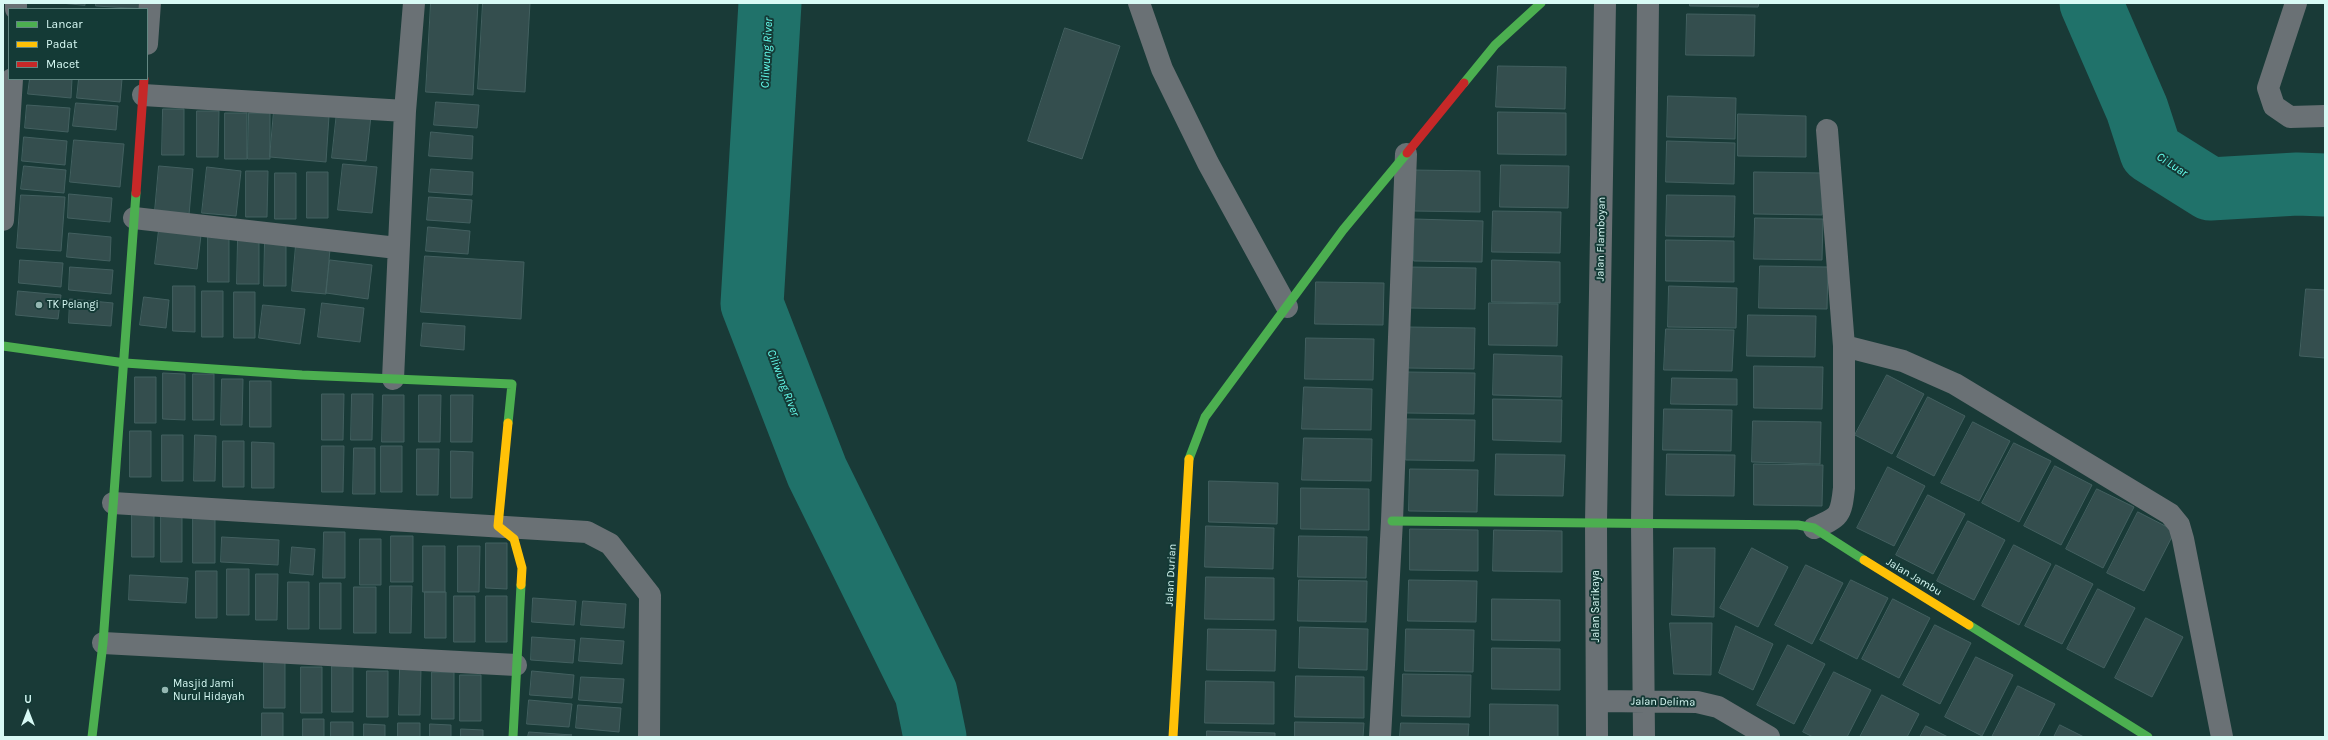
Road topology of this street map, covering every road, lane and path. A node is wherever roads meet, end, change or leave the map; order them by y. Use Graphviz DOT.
graph roads {
  1 [pos="150,3"];
  2 [pos="414,3"];
  3 [pos="1139,3"];
  4 [pos="1541,3"];
  5 [pos="1606,3"];
  6 [pos="1648,3"];
  7 [pos="2296,3"];
  8 [pos="148,30"];
  9 [pos="12,80"];
  10 [pos="144,87"];
  11 [pos="405,111"];
  12 [pos="2325,116"];
  13 [pos="1827,130"];
  14 [pos="1406,154"];
  15 [pos="134,218"];
  16 [pos="3,220"];
  17 [pos="397,248"];
  18 [pos="1287,307"];
  19 [pos="3,346"];
  20 [pos="1844,346"];
  21 [pos="125,363"];
  22 [pos="393,379"];
  23 [pos="1596,475"];
  24 [pos="113,503"];
  25 [pos="1392,521"];
  26 [pos="1596,522"];
  27 [pos="1642,523"];
  28 [pos="498,526"];
  29 [pos="1814,528"];
  30 [pos="103,643"];
  31 [pos="516,665"];
  32 [pos="1597,701"];
  33 [pos="1644,701"];
  34 [pos="92,737"];
  35 [pos="513,737"];
  36 [pos="649,737"];
  37 [pos="1173,737"];
  38 [pos="1380,737"];
  39 [pos="1596,737"];
  40 [pos="1644,737"];
  41 [pos="1769,737"];
  42 [pos="2148,737"];
  43 [pos="2222,737"];
  1 -- 8 [label="street"];
  2 -- 11 [label="street"];
  3 -- 18 [label="street"];
  4 -- 14 [label="street, Jalan Durian"];
  5 -- 23 [label="street, Jalan Flamboyan"];
  6 -- 27 [label="street"];
  7 -- 12 [label="street"];
  9 -- 16 [label="street"];
  10 -- 11 [label="street"];
  10 -- 15 [label="street"];
  11 -- 17 [label="street"];
  13 -- 20 [label="street"];
  14 -- 18 [label="street, Jalan Durian"];
  14 -- 25 [label="street"];
  15 -- 17 [label="street"];
  15 -- 21 [label="street"];
  17 -- 22 [label="street"];
  18 -- 37 [label="street, Jalan Durian"];
  19 -- 21 [label="street"];
  20 -- 29 [label="street"];
  20 -- 43 [label="street"];
  21 -- 22 [label="street"];
  21 -- 24 [label="street"];
  22 -- 28 [label="street"];
  23 -- 26 [label="street, Jalan Sarikaya"];
  24 -- 28 [label="street"];
  24 -- 30 [label="street"];
  25 -- 26 [label="street, Jalan Jambu"];
  25 -- 38 [label="street"];
  26 -- 27 [label="street, Jalan Jambu"];
  26 -- 32 [label="street, Jalan Sarikaya"];
  27 -- 29 [label="street, Jalan Jambu"];
  27 -- 33 [label="street"];
  28 -- 31 [label="street"];
  28 -- 36 [label="street"];
  29 -- 42 [label="street, Jalan Jambu"];
  30 -- 31 [label="street"];
  30 -- 34 [label="street"];
  31 -- 35 [label="street"];
  32 -- 33 [label="street, Jalan Delima"];
  32 -- 39 [label="street, Jalan Sarikaya"];
  33 -- 40 [label="street"];
  33 -- 41 [label="street, Jalan Delima"];
}
